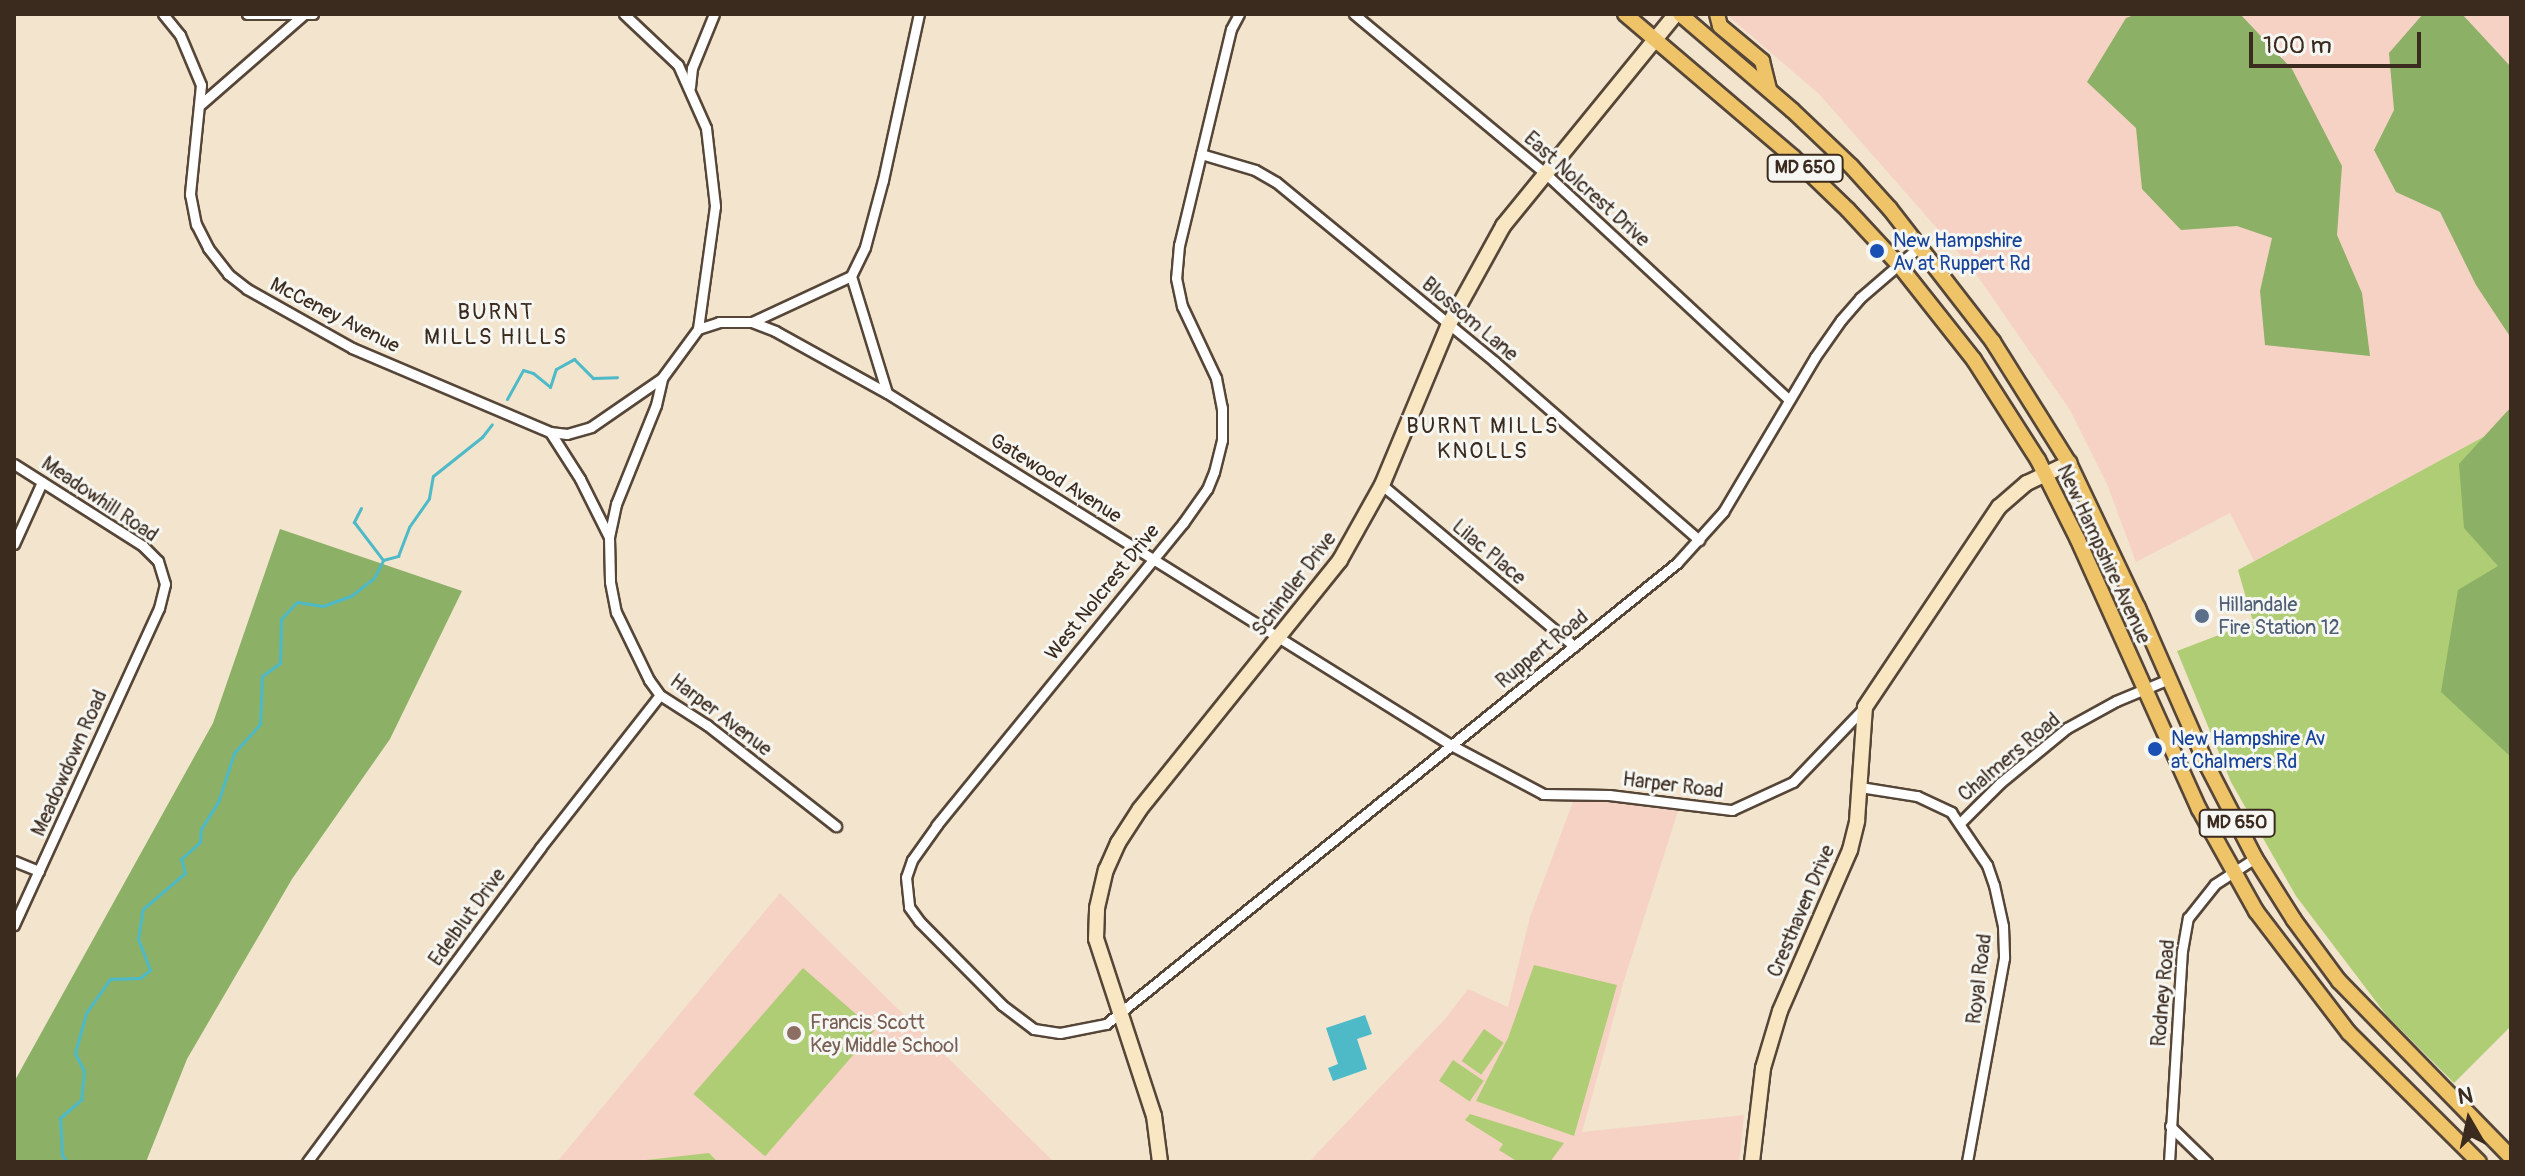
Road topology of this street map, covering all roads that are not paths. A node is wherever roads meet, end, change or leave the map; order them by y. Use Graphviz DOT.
graph roads {
  1 [pos="163,14"];
  2 [pos="247,14"];
  3 [pos="624,14"];
  4 [pos="714,14"];
  5 [pos="919,14"];
  6 [pos="1239,14"];
  7 [pos="1354,14"];
  8 [pos="1625,14"];
  9 [pos="1678,14"];
  10 [pos="1717,14"];
  11 [pos="308,15"];
  12 [pos="1657,41"];
  13 [pos="690,87"];
  14 [pos="1769,90"];
  15 [pos="201,104"];
  16 [pos="1201,154"];
  17 [pos="1545,173"];
  18 [pos="1918,248"];
  19 [pos="1899,265"];
  20 [pos="851,276"];
  21 [pos="752,322"];
  22 [pos="1449,324"];
  23 [pos="698,329"];
  24 [pos="662,378"];
  25 [pos="887,393"];
  26 [pos="1789,400"];
  27 [pos="550,432"];
  28 [pos="2069,463"];
  29 [pos="14,464"];
  30 [pos="2045,474"];
  31 [pos="42,482"];
  32 [pos="1382,485"];
  33 [pos="609,537"];
  34 [pos="1699,540"];
  35 [pos="14,544"];
  36 [pos="1151,559"];
  37 [pos="156,615"];
  38 [pos="1278,638"];
  39 [pos="1574,646"];
  40 [pos="2169,679"];
  41 [pos="2145,689"];
  42 [pos="660,695"];
  43 [pos="1865,707"];
  44 [pos="1451,745"];
  45 [pos="1860,787"];
  46 [pos="1960,823"];
  47 [pos="836,826"];
  48 [pos="2255,858"];
  49 [pos="14,861"];
  50 [pos="39,871"];
  51 [pos="2233,872"];
  52 [pos="14,925"];
  53 [pos="1118,1013"];
  54 [pos="2170,1126"];
  55 [pos="2511,1157"];
  56 [pos="307,1162"];
  57 [pos="1160,1162"];
  58 [pos="1752,1162"];
  59 [pos="1967,1162"];
  60 [pos="2169,1162"];
  61 [pos="2207,1162"];
  62 [pos="2479,1162"];
  1 -- 15 [label="street, McCeney Avenue"];
  2 -- 11 [label="street"];
  3 -- 13 [label="street"];
  4 -- 13 [label="street"];
  5 -- 20 [label="street"];
  6 -- 16 [label="street, West Nolcrest Drive"];
  7 -- 17 [label="street, East Nolcrest Drive"];
  8 -- 12 [label="main road, New Hampshire Avenue / MD 650"];
  9 -- 12 [label="street, Schindler Drive"];
  9 -- 14 [label="main road, New Hampshire Avenue / MD 650"];
  10 -- 14 [label="main road"];
  11 -- 15 [label="street"];
  12 -- 17 [label="street, Schindler Drive"];
  12 -- 19 [label="main road, New Hampshire Avenue / MD 650"];
  13 -- 23 [label="street"];
  14 -- 18 [label="main road, New Hampshire Avenue / MD 650"];
  15 -- 27 [label="street, McCeney Avenue"];
  16 -- 22 [label="street, Blossom Lane"];
  16 -- 36 [label="street, West Nolcrest Drive"];
  17 -- 22 [label="street, Schindler Drive"];
  17 -- 26 [label="street, East Nolcrest Drive"];
  18 -- 19 [label="street, Ruppert Road"];
  18 -- 28 [label="main road, New Hampshire Avenue / MD 650"];
  19 -- 26 [label="street, Ruppert Road"];
  19 -- 30 [label="main road, New Hampshire Avenue / MD 650"];
  20 -- 21 [label="street"];
  20 -- 25 [label="street"];
  21 -- 23 [label="street"];
  21 -- 25 [label="street, Gatewood Avenue"];
  22 -- 32 [label="street, Schindler Drive"];
  22 -- 34 [label="street, Blossom Lane"];
  23 -- 24 [label="street, McCeney Avenue"];
  24 -- 27 [label="street, McCeney Avenue"];
  24 -- 33 [label="street"];
  25 -- 36 [label="street, Gatewood Avenue"];
  26 -- 34 [label="street, Ruppert Road"];
  27 -- 33 [label="street, Harper Avenue"];
  28 -- 30 [label="street"];
  28 -- 40 [label="main road, New Hampshire Avenue / MD 650"];
  29 -- 31 [label="street, Meadowhill Road"];
  30 -- 41 [label="main road, New Hampshire Avenue / MD 650"];
  30 -- 43 [label="street"];
  31 -- 35 [label="street"];
  31 -- 37 [label="street, Meadowhill Road"];
  32 -- 38 [label="street, Schindler Drive"];
  32 -- 39 [label="street, Lilac Place"];
  33 -- 42 [label="street, Harper Avenue"];
  34 -- 39 [label="street, Ruppert Road"];
  36 -- 38 [label="street, Gatewood Avenue"];
  36 -- 53 [label="street, West Nolcrest Drive"];
  37 -- 50 [label="street, Meadowdown Road"];
  38 -- 44 [label="street, Gatewood Avenue"];
  38 -- 53 [label="street, Schindler Drive"];
  39 -- 44 [label="street, Ruppert Road"];
  40 -- 41 [label="street, Chalmers Road"];
  40 -- 48 [label="main road, New Hampshire Avenue / MD 650"];
  41 -- 46 [label="street, Chalmers Road"];
  41 -- 51 [label="main road, New Hampshire Avenue / MD 650"];
  42 -- 47 [label="street, Harper Avenue"];
  42 -- 56 [label="street, Edelblut Drive"];
  43 -- 44 [label="street, Harper Road"];
  43 -- 45 [label="street, Cresthaven Drive"];
  44 -- 53 [label="street, Ruppert Road"];
  45 -- 46 [label="street, Royal Road"];
  45 -- 58 [label="street, Cresthaven Drive"];
  46 -- 59 [label="street, Royal Road"];
  48 -- 51 [label="street, Rodney Road"];
  48 -- 55 [label="main road, New Hampshire Avenue / MD 650"];
  49 -- 50 [label="street"];
  50 -- 52 [label="street, Meadowdown Road"];
  51 -- 54 [label="street, Rodney Road"];
  51 -- 62 [label="main road, New Hampshire Avenue / MD 650"];
  53 -- 57 [label="street, Schindler Drive"];
  54 -- 60 [label="street, Rodney Road"];
  54 -- 61 [label="street"];
}
